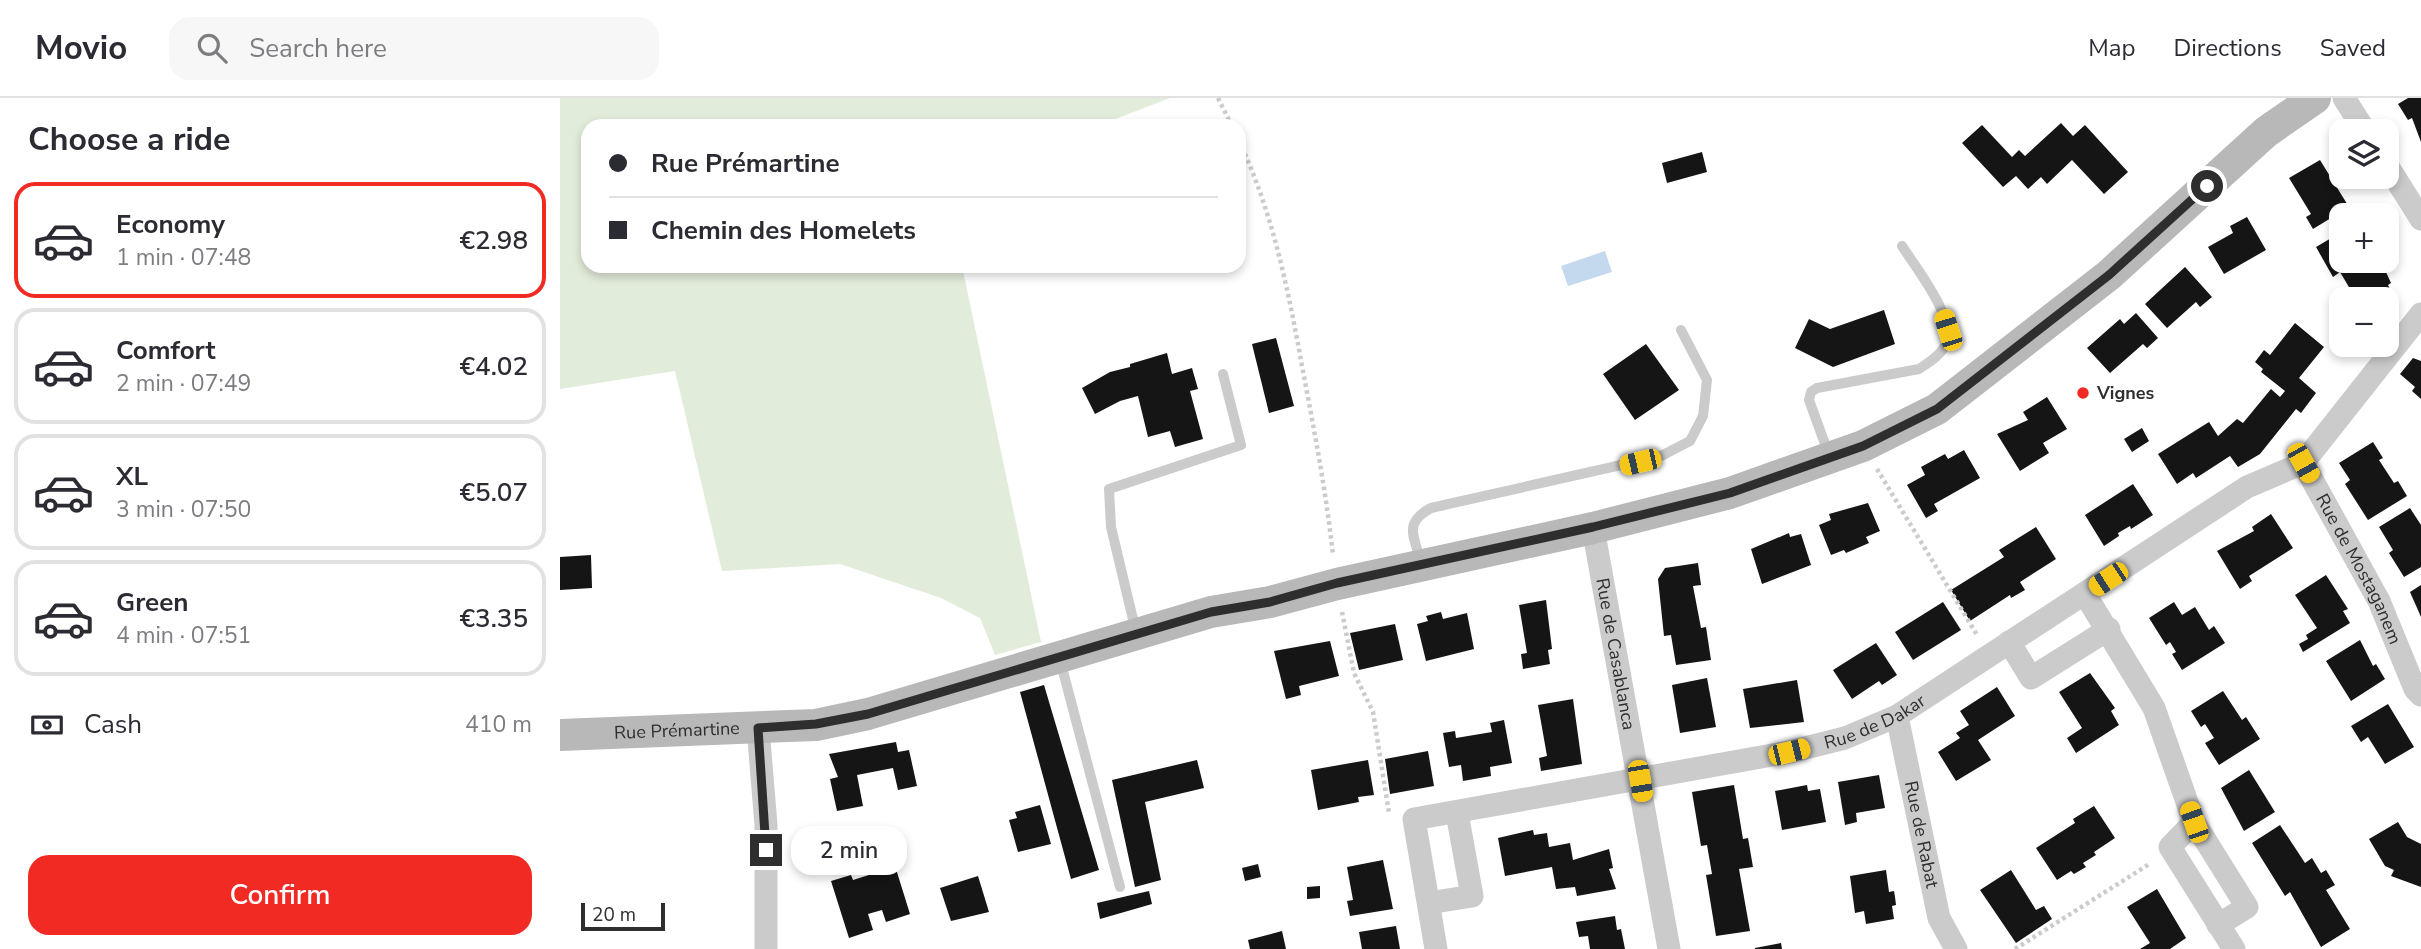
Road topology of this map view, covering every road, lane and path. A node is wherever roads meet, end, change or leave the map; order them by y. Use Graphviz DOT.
graph roads {
  1 [pos="1218,98"];
  2 [pos="2315,98"];
  3 [pos="2344,98"];
  4 [pos="1228,119"];
  5 [pos="2357,119"];
  6 [pos="1246,156"];
  7 [pos="2399,184"];
  8 [pos="2421,219"];
  9 [pos="1902,246"];
  10 [pos="2421,314"];
  11 [pos="1681,330"];
  12 [pos="1223,374"];
  13 [pos="1863,446"];
  14 [pos="1830,457"];
  15 [pos="2303,463"];
  16 [pos="1593,527"];
  17 [pos="1422,564"];
  18 [pos="1337,583"];
  19 [pos="2085,594"];
  20 [pos="2109,629"];
  21 [pos="1136,635"];
  22 [pos="2009,642"];
  23 [pos="1988,654"];
  24 [pos="1059,659"];
  25 [pos="2421,695"];
  26 [pos="1897,716"];
  27 [pos="758,728"];
  28 [pos="560,736"];
  29 [pos="1640,781"];
  30 [pos="1457,813"];
  31 [pos="1414,820"];
  32 [pos="2194,822"];
  33 [pos="2170,847"];
  34 [pos="1120,887"];
  35 [pos="1429,903"];
  36 [pos="2218,925"];
  37 [pos="766,949"];
  38 [pos="1436,949"];
  39 [pos="1669,949"];
  40 [pos="1956,949"];
  41 [pos="2015,949"];
  42 [pos="2234,949"];
  1 -- 4 [label="path"];
  2 -- 13 [label="street, Rue Prémartine"];
  3 -- 5 [label="street"];
  6 -- 18 [label="path"];
  7 -- 8 [label="street"];
  9 -- 14 [label="lane"];
  10 -- 15 [label="street"];
  11 -- 17 [label="lane"];
  12 -- 21 [label="lane"];
  13 -- 14 [label="street, Rue Prémartine"];
  13 -- 23 [label="path"];
  14 -- 16 [label="street, Rue Prémartine"];
  15 -- 19 [label="street, Rue de Dakar"];
  15 -- 25 [label="street, Rue de Mostaganem"];
  16 -- 17 [label="street, Rue Prémartine"];
  16 -- 29 [label="street, Rue de Casablanca"];
  17 -- 18 [label="street, Rue Prémartine"];
  18 -- 21 [label="street, Rue Prémartine"];
  18 -- 31 [label="path"];
  19 -- 20 [label="street"];
  19 -- 22 [label="street, Rue de Dakar"];
  20 -- 22 [label="street"];
  20 -- 32 [label="street"];
  21 -- 24 [label="street, Rue Prémartine"];
  22 -- 23 [label="street, Rue de Dakar"];
  23 -- 26 [label="street, Rue de Dakar"];
  24 -- 27 [label="street, Rue Prémartine"];
  24 -- 34 [label="lane"];
  26 -- 29 [label="street, Rue de Dakar"];
  26 -- 40 [label="street, Rue de Rabat"];
  27 -- 28 [label="street, Rue Prémartine"];
  27 -- 37 [label="street"];
  29 -- 30 [label="street"];
  29 -- 39 [label="street, Rue de Casablanca"];
  30 -- 31 [label="street"];
  30 -- 35 [label="street"];
  31 -- 35 [label="street"];
  32 -- 33 [label="street"];
  32 -- 36 [label="street"];
  33 -- 36 [label="street"];
  33 -- 41 [label="path"];
  35 -- 38 [label="street"];
  36 -- 42 [label="street"];
}
